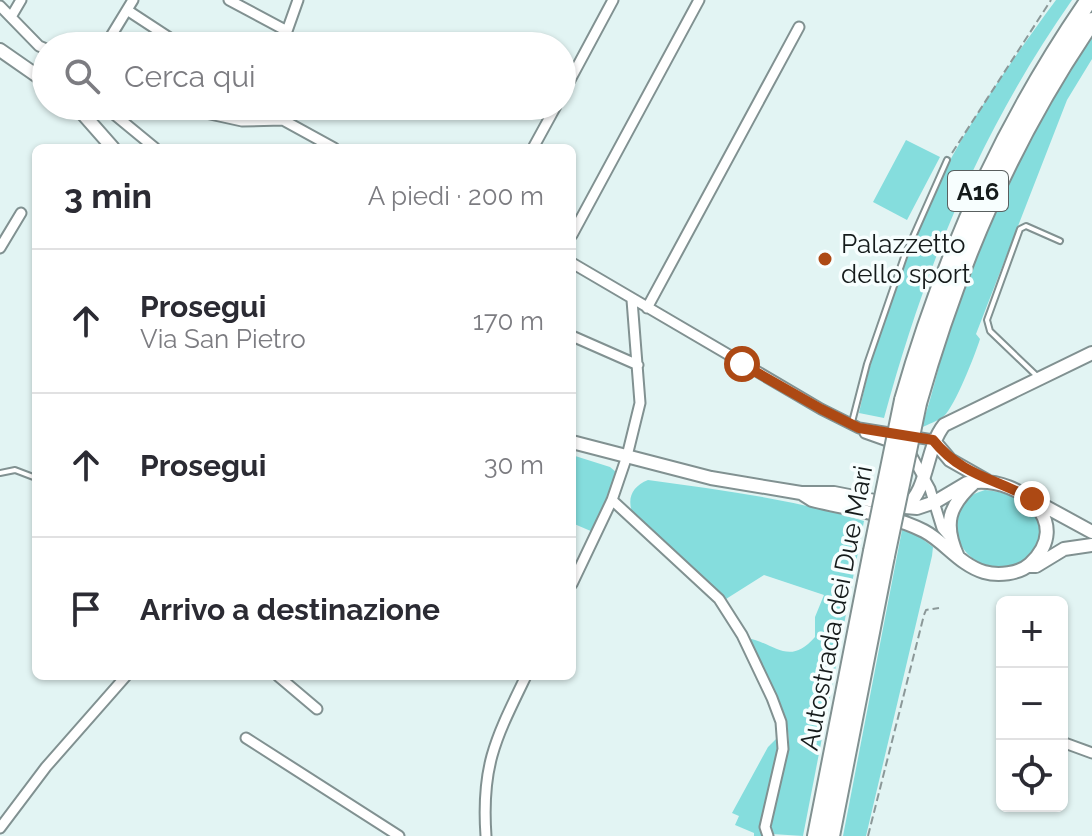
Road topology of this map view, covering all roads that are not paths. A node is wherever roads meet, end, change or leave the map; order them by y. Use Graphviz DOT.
graph roads {
  1 [pos="21,0"];
  2 [pos="133,0"];
  3 [pos="229,0"];
  4 [pos="298,0"];
  5 [pos="613,0"];
  6 [pos="699,0"];
  7 [pos="1089,0"];
  8 [pos="242,5"];
  9 [pos="0,6"];
  10 [pos="127,10"];
  11 [pos="11,17"];
  12 [pos="1092,21"];
  13 [pos="799,27"];
  14 [pos="114,32"];
  15 [pos="161,32"];
  16 [pos="32,39"];
  17 [pos="0,50"];
  18 [pos="576,69"];
  19 [pos="32,72"];
  20 [pos="88,120"];
  21 [pos="121,120"];
  22 [pos="237,120"];
  23 [pos="283,120"];
  24 [pos="283,120"];
  25 [pos="548,120"];
  26 [pos="109,144"];
  27 [pos="150,144"];
  28 [pos="327,144"];
  29 [pos="535,144"];
  30 [pos="947,160"];
  31 [pos="21,213"];
  32 [pos="576,228"];
  33 [pos="1060,241"];
  34 [pos="0,248"];
  35 [pos="576,265"];
  36 [pos="632,300"];
  37 [pos="647,308"];
  38 [pos="576,338"];
  39 [pos="1092,353"];
  40 [pos="638,365"];
  41 [pos="1040,379"];
  42 [pos="855,426"];
  43 [pos="933,440"];
  44 [pos="576,443"];
  45 [pos="627,456"];
  46 [pos="0,473"];
  47 [pos="32,476"];
  48 [pos="923,477"];
  49 [pos="982,482"];
  50 [pos="801,493"];
  51 [pos="1032,499"];
  52 [pos="612,500"];
  53 [pos="935,502"];
  54 [pos="905,507"];
  55 [pos="1092,532"];
  56 [pos="948,535"];
  57 [pos="1092,545"];
  58 [pos="879,553"];
  59 [pos="958,557"];
  60 [pos="1027,567"];
  61 [pos="576,576"];
  62 [pos="122,680"];
  63 [pos="283,680"];
  64 [pos="524,680"];
  65 [pos="317,709"];
  66 [pos="246,738"];
  67 [pos="1068,744"];
  68 [pos="1092,753"];
  69 [pos="0,828"];
  70 [pos="399,836"];
  71 [pos="486,836"];
  72 [pos="768,836"];
  73 [pos="816,836"];
  74 [pos="831,836"];
  1 -- 11 [label="street"];
  2 -- 10 [label="street"];
  3 -- 8 [label="street"];
  4 -- 8 [label="street"];
  5 -- 18 [label="street"];
  6 -- 32 [label="street"];
  7 -- 58 [label="highway, Autostrada dei Due Mari / A16, bridge"];
  9 -- 11 [label="street"];
  10 -- 14 [label="street"];
  10 -- 15 [label="street"];
  11 -- 16 [label="street"];
  12 -- 58 [label="highway, Autostrada dei Due Mari / A16, bridge"];
  13 -- 37 [label="street"];
  17 -- 19 [label="main road"];
  20 -- 26 [label="main road"];
  21 -- 27 [label="street"];
  22 -- 23 [label="street"];
  24 -- 28 [label="street"];
  25 -- 29 [label="street"];
  30 -- 42 [label="lane"];
  31 -- 34 [label="street"];
  33 -- 41 [label="lane"];
  35 -- 36 [label="street"];
  36 -- 37 [label="street"];
  36 -- 40 [label="street"];
  37 -- 42 [label="street"];
  38 -- 40 [label="street"];
  39 -- 41 [label="main road"];
  40 -- 45 [label="street"];
  41 -- 43 [label="main road"];
  42 -- 43 [label="street"];
  42 -- 48 [label="street"];
  43 -- 48 [label="main road"];
  43 -- 49 [label="main road"];
  44 -- 45 [label="main road"];
  45 -- 50 [label="main road"];
  45 -- 52 [label="street"];
  46 -- 47 [label="lane"];
  48 -- 53 [label="street"];
  48 -- 54 [label="main road"];
  49 -- 51 [label="main road"];
  49 -- 53 [label="main road"];
  49 -- 56 [label="main road"];
  50 -- 54 [label="main road"];
  50 -- 59 [label="main road"];
  51 -- 55 [label="main road"];
  51 -- 60 [label="main road"];
  52 -- 61 [label="street"];
  52 -- 72 [label="street"];
  53 -- 54 [label="main road"];
  53 -- 56 [label="street"];
  56 -- 59 [label="main road"];
  57 -- 60 [label="main road"];
  58 -- 73 [label="highway, Autostrada dei Due Mari / A16"];
  58 -- 74 [label="highway, Autostrada dei Due Mari / A16"];
  59 -- 60 [label="main road"];
  62 -- 69 [label="street"];
  63 -- 65 [label="street"];
  64 -- 71 [label="street"];
  66 -- 70 [label="street"];
  67 -- 68 [label="street"];
}
